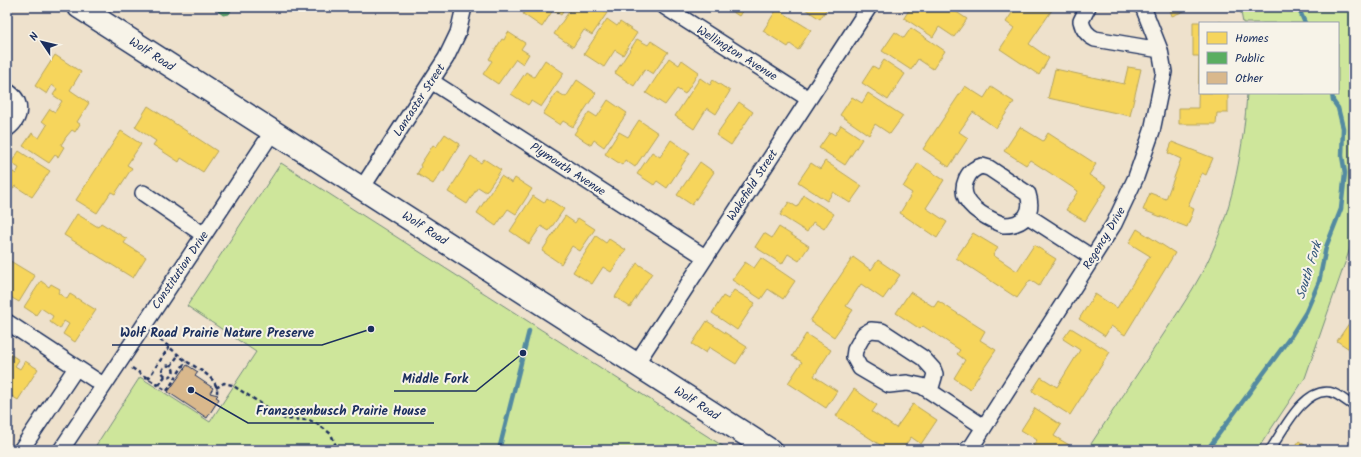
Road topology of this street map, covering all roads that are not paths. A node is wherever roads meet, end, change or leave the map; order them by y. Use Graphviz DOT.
graph roads {
  1 [pos="79,7"];
  2 [pos="464,7"];
  3 [pos="665,7"];
  4 [pos="869,7"];
  5 [pos="1088,7"];
  6 [pos="1143,7"];
  7 [pos="1160,50"];
  8 [pos="431,81"];
  9 [pos="7,90"];
  10 [pos="809,99"];
  11 [pos="7,129"];
  12 [pos="273,131"];
  13 [pos="362,188"];
  14 [pos="143,193"];
  15 [pos="1028,216"];
  16 [pos="204,235"];
  17 [pos="705,258"];
  18 [pos="1093,258"];
  19 [pos="7,322"];
  20 [pos="636,364"];
  21 [pos="76,368"];
  22 [pos="103,385"];
  23 [pos="930,391"];
  24 [pos="1354,406"];
  25 [pos="984,427"];
  26 [pos="969,449"];
  27 [pos="22,450"];
  28 [pos="61,450"];
  29 [pos="770,450"];
  30 [pos="1270,450"];
  1 -- 12 [label="main road, Wolf Road"];
  2 -- 8 [label="street, Lancaster Street"];
  3 -- 10 [label="street, Wellington Avenue"];
  4 -- 10 [label="street, Wakefield Street"];
  5 -- 7 [label="street"];
  6 -- 7 [label="street, Regency Drive"];
  7 -- 18 [label="street, Regency Drive"];
  8 -- 13 [label="street, Lancaster Street"];
  8 -- 17 [label="street, Plymouth Avenue"];
  9 -- 11 [label="street"];
  10 -- 17 [label="street, Wakefield Street"];
  12 -- 13 [label="main road, Wolf Road"];
  12 -- 16 [label="street, Constitution Drive"];
  13 -- 20 [label="main road, Wolf Road"];
  14 -- 16 [label="street"];
  15 -- 15 [label="street"];
  15 -- 18 [label="street"];
  16 -- 22 [label="street, Constitution Drive"];
  17 -- 20 [label="street, Wakefield Street"];
  18 -- 25 [label="street, Regency Drive"];
  19 -- 21 [label="street"];
  20 -- 29 [label="main road, Wolf Road"];
  21 -- 22 [label="street"];
  21 -- 27 [label="street"];
  22 -- 28 [label="street, Constitution Drive"];
  23 -- 23 [label="street"];
  23 -- 25 [label="street"];
  24 -- 30 [label="lane"];
  25 -- 26 [label="street, Regency Drive"];
}
